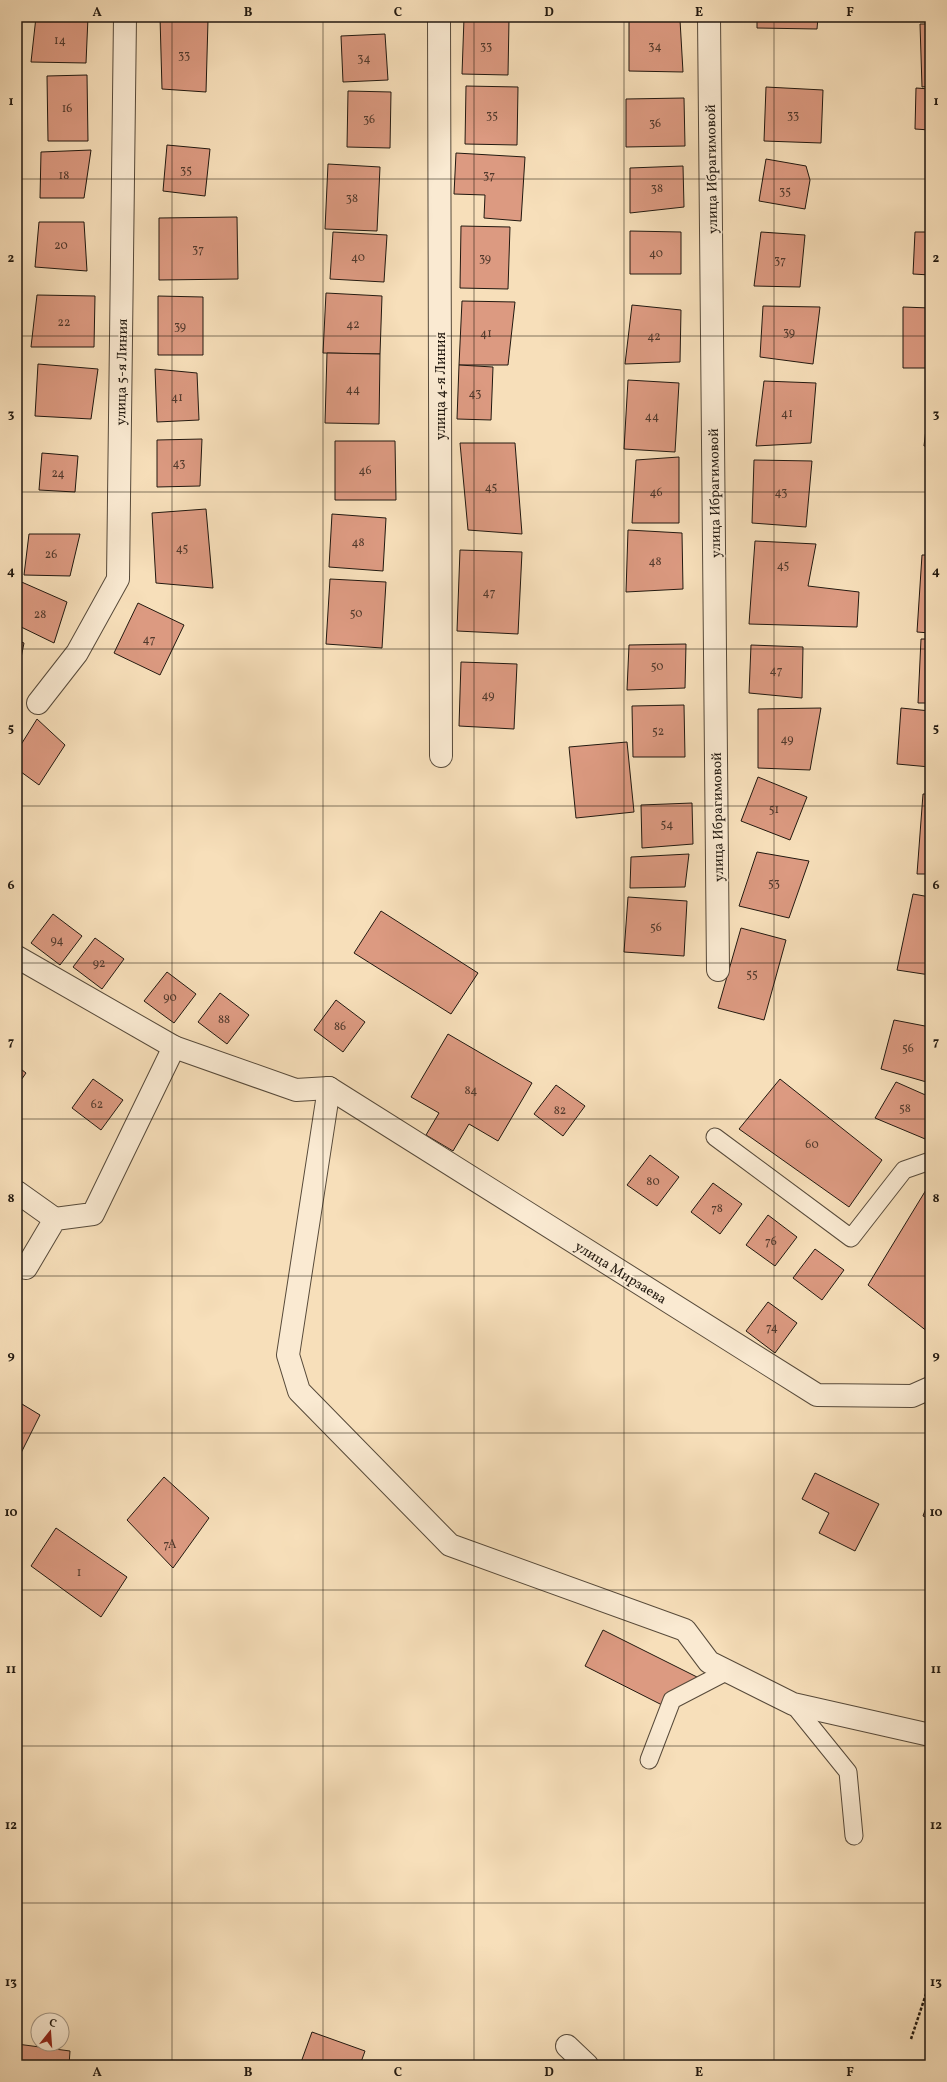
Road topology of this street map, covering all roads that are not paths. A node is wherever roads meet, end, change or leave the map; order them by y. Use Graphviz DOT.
graph roads {
  1 [pos="125,17"];
  2 [pos="439,17"];
  3 [pos="709,17"];
  4 [pos="38,703"];
  5 [pos="441,756"];
  6 [pos="17,957"];
  7 [pos="718,970"];
  8 [pos="174,1047"];
  9 [pos="329,1088"];
  10 [pos="715,1137"];
  11 [pos="930,1161"];
  12 [pos="17,1192"];
  13 [pos="55,1219"];
  14 [pos="26,1268"];
  15 [pos="930,1388"];
  16 [pos="725,1669"];
  17 [pos="793,1704"];
  18 [pos="930,1735"];
  19 [pos="649,1760"];
  20 [pos="854,1836"];
  21 [pos="567,2046"];
  22 [pos="587,2065"];
  1 -- 4 [label="street, улица 5-я Линия"];
  2 -- 5 [label="street, улица 4-я Линия"];
  3 -- 7 [label="street, улица Ибрагимовой"];
  6 -- 8 [label="street"];
  8 -- 9 [label="street"];
  8 -- 13 [label="street"];
  9 -- 15 [label="street, улица Мирзаева"];
  9 -- 16 [label="street"];
  10 -- 11 [label="lane"];
  12 -- 13 [label="street"];
  13 -- 14 [label="street"];
  16 -- 17 [label="street"];
  16 -- 19 [label="lane"];
  17 -- 18 [label="street"];
  17 -- 20 [label="lane"];
  21 -- 22 [label="street"];
}
